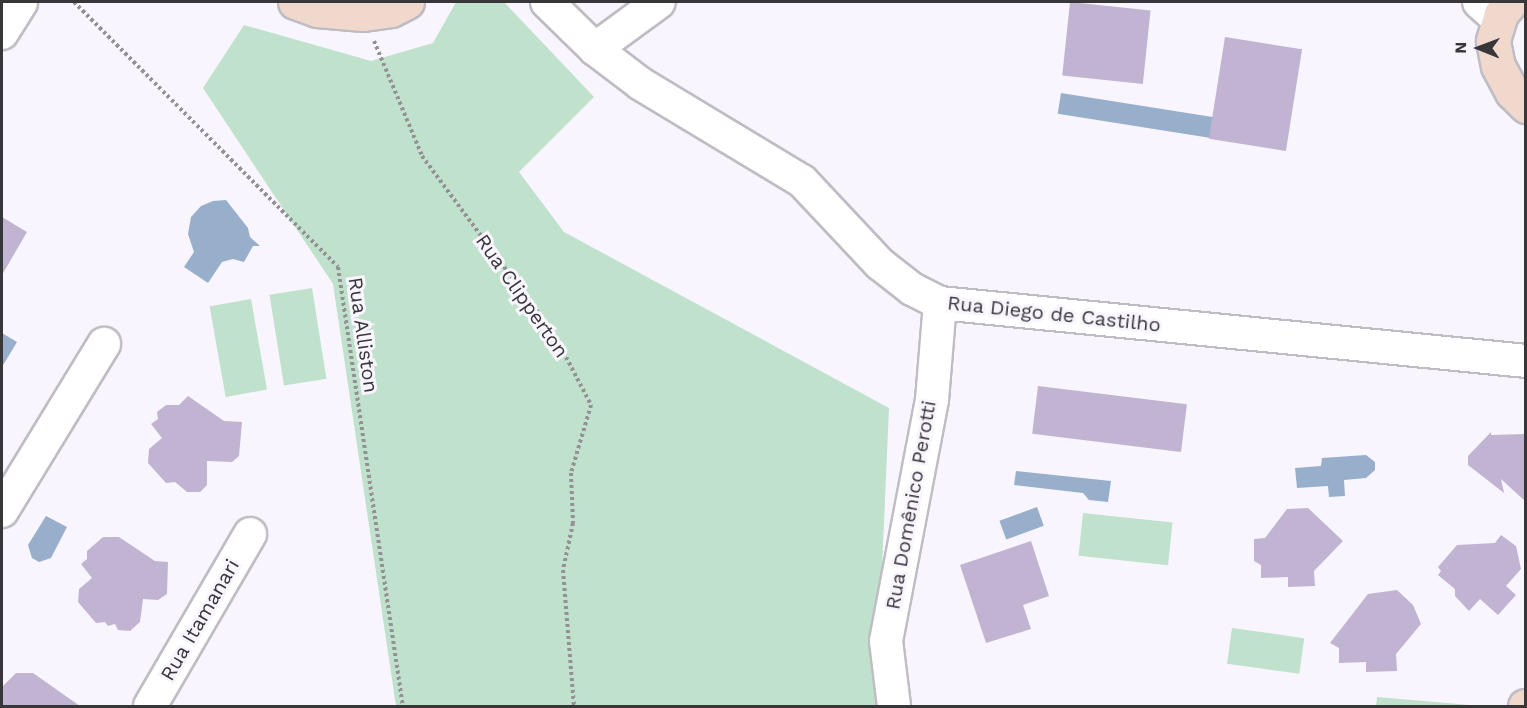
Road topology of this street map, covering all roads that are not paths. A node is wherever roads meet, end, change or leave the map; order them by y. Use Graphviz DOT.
graph roads {
  1 [pos="21,2"];
  2 [pos="295,2"];
  3 [pos="407,2"];
  4 [pos="547,2"];
  5 [pos="659,2"];
  6 [pos="1496,8"];
  7 [pos="2,33"];
  8 [pos="595,49"];
  9 [pos="1526,106"];
  10 [pos="940,303"];
  11 [pos="104,344"];
  12 [pos="1526,362"];
  13 [pos="2,511"];
  14 [pos="250,534"];
  15 [pos="150,706"];
  16 [pos="894,706"];
  1 -- 7 [label="street"];
  2 -- 3 [label="street"];
  4 -- 8 [label="street, Rua Diego de Castilho"];
  5 -- 8 [label="street"];
  6 -- 9 [label="street"];
  8 -- 10 [label="street, Rua Diego de Castilho"];
  10 -- 12 [label="street, Rua Diego de Castilho"];
  10 -- 16 [label="street, Rua Domênico Perotti"];
  11 -- 13 [label="street"];
  14 -- 15 [label="street, Rua Itamanari"];
}
